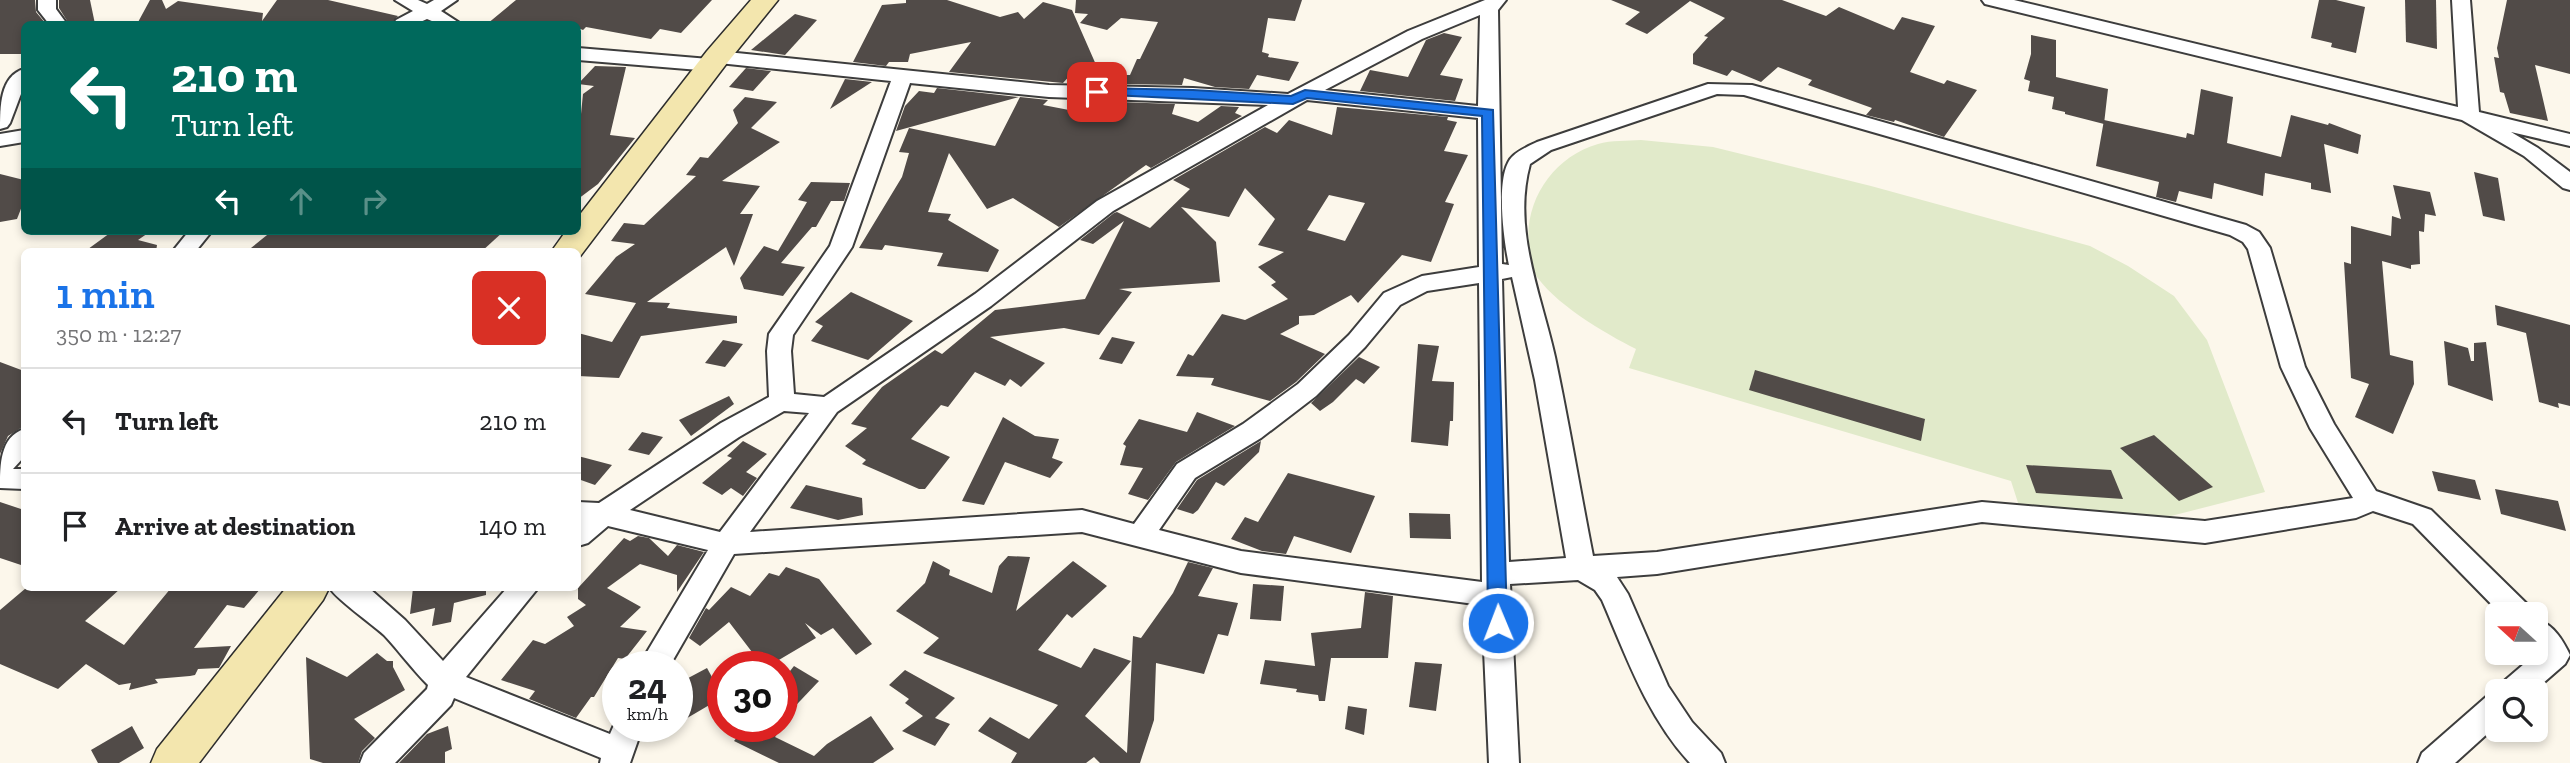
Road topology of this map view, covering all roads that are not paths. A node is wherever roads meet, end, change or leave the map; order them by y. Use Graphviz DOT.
graph roads {
  1 [pos="47,0"];
  2 [pos="404,0"];
  3 [pos="448,0"];
  4 [pos="765,0"];
  5 [pos="1991,0"];
  6 [pos="2461,0"];
  7 [pos="1494,2"];
  8 [pos="426,10"];
  9 [pos="56,21"];
  10 [pos="408,21"];
  11 [pos="446,21"];
  12 [pos="581,54"];
  13 [pos="713,61"];
  14 [pos="904,75"];
  15 [pos="21,78"];
  16 [pos="1299,97"];
  17 [pos="1488,113"];
  18 [pos="2469,116"];
  19 [pos="0,122"];
  20 [pos="21,136"];
  21 [pos="0,140"];
  22 [pos="2570,140"];
  23 [pos="2570,183"];
  24 [pos="581,234"];
  25 [pos="1524,270"];
  26 [pos="1491,272"];
  27 [pos="781,402"];
  28 [pos="828,406"];
  29 [pos="21,442"];
  30 [pos="0,466"];
  31 [pos="0,478"];
  32 [pos="21,479"];
  33 [pos="2367,499"];
  34 [pos="590,513"];
  35 [pos="581,530"];
  36 [pos="1141,535"];
  37 [pos="726,544"];
  38 [pos="1581,568"];
  39 [pos="1497,584"];
  40 [pos="307,591"];
  41 [pos="348,591"];
  42 [pos="521,591"];
  43 [pos="2507,602"];
  44 [pos="2548,643"];
  45 [pos="662,651"];
  46 [pos="2548,661"];
  47 [pos="2543,665"];
  48 [pos="2527,679"];
  49 [pos="444,681"];
  50 [pos="2485,716"];
  51 [pos="620,747"];
  52 [pos="173,763"];
  53 [pos="375,763"];
  54 [pos="1504,763"];
  55 [pos="1710,763"];
  56 [pos="2433,763"];
  1 -- 9 [label="street"];
  2 -- 8 [label="street"];
  3 -- 8 [label="street"];
  4 -- 13 [label="street"];
  5 -- 18 [label="street"];
  6 -- 18 [label="street"];
  7 -- 16 [label="street"];
  7 -- 17 [label="street"];
  8 -- 10 [label="street"];
  8 -- 11 [label="street"];
  12 -- 13 [label="street"];
  13 -- 14 [label="street"];
  13 -- 24 [label="street"];
  14 -- 16 [label="street"];
  14 -- 27 [label="street"];
  15 -- 19 [label="street"];
  16 -- 17 [label="street"];
  16 -- 28 [label="street"];
  17 -- 26 [label="street"];
  18 -- 22 [label="street"];
  18 -- 23 [label="street"];
  20 -- 21 [label="street"];
  25 -- 26 [label="street"];
  25 -- 33 [label="street"];
  25 -- 38 [label="street"];
  26 -- 36 [label="street"];
  26 -- 39 [label="street"];
  27 -- 28 [label="street"];
  27 -- 34 [label="street"];
  28 -- 37 [label="street"];
  29 -- 30 [label="street"];
  31 -- 32 [label="street"];
  33 -- 38 [label="street"];
  33 -- 43 [label="street"];
  34 -- 35 [label="street"];
  34 -- 37 [label="street"];
  36 -- 37 [label="street"];
  36 -- 39 [label="street"];
  37 -- 45 [label="street"];
  38 -- 39 [label="street"];
  38 -- 55 [label="street"];
  39 -- 54 [label="street"];
  40 -- 52 [label="street"];
  41 -- 49 [label="street"];
  42 -- 49 [label="street"];
  44 -- 46 [label="street"];
  47 -- 48 [label="street"];
  49 -- 51 [label="street"];
  49 -- 53 [label="street"];
  50 -- 56 [label="street"];
}
